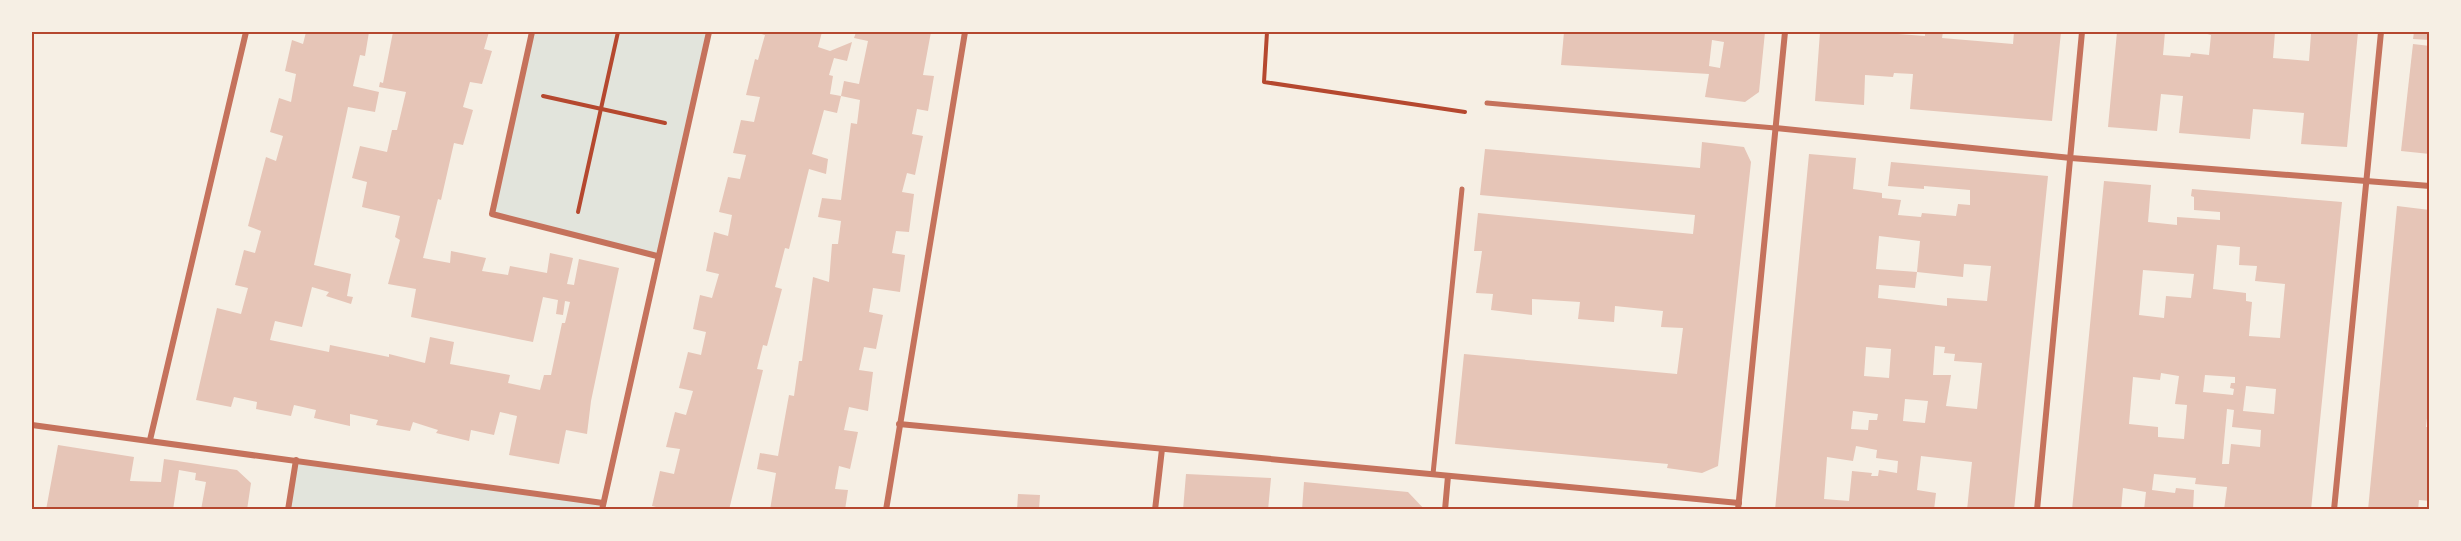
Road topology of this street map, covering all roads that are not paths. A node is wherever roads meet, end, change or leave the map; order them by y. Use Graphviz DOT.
graph roads {
  1 [pos="246,32"];
  2 [pos="532,32"];
  3 [pos="709,32"];
  4 [pos="965,32"];
  5 [pos="1785,32"];
  6 [pos="2082,32"];
  7 [pos="2381,32"];
  8 [pos="1487,103"];
  9 [pos="1776,128"];
  10 [pos="2071,158"];
  11 [pos="2368,180"];
  12 [pos="2430,186"];
  13 [pos="1462,189"];
  14 [pos="657,256"];
  15 [pos="899,424"];
  16 [pos="32,425"];
  17 [pos="150,440"];
  18 [pos="1162,449"];
  19 [pos="296,460"];
  20 [pos="1433,474"];
  21 [pos="1448,476"];
  22 [pos="602,506"];
  23 [pos="1739,506"];
  24 [pos="288,510"];
  25 [pos="886,510"];
  26 [pos="1155,510"];
  27 [pos="1445,510"];
  28 [pos="2037,510"];
  29 [pos="2334,510"];
  1 -- 17 [label="street"];
  2 -- 14 [label="street"];
  3 -- 14 [label="street"];
  4 -- 15 [label="street"];
  5 -- 9 [label="street"];
  6 -- 10 [label="street"];
  7 -- 11 [label="street"];
  8 -- 9 [label="street"];
  9 -- 10 [label="street"];
  9 -- 23 [label="street"];
  10 -- 11 [label="street"];
  10 -- 28 [label="street"];
  11 -- 12 [label="street"];
  11 -- 29 [label="street"];
  13 -- 20 [label="street"];
  14 -- 22 [label="street"];
  15 -- 18 [label="street"];
  15 -- 25 [label="street"];
  16 -- 17 [label="street"];
  17 -- 19 [label="street"];
  18 -- 20 [label="street"];
  18 -- 26 [label="street"];
  19 -- 22 [label="street"];
  19 -- 24 [label="street"];
  20 -- 21 [label="street"];
  21 -- 23 [label="street"];
  21 -- 27 [label="street"];
}
